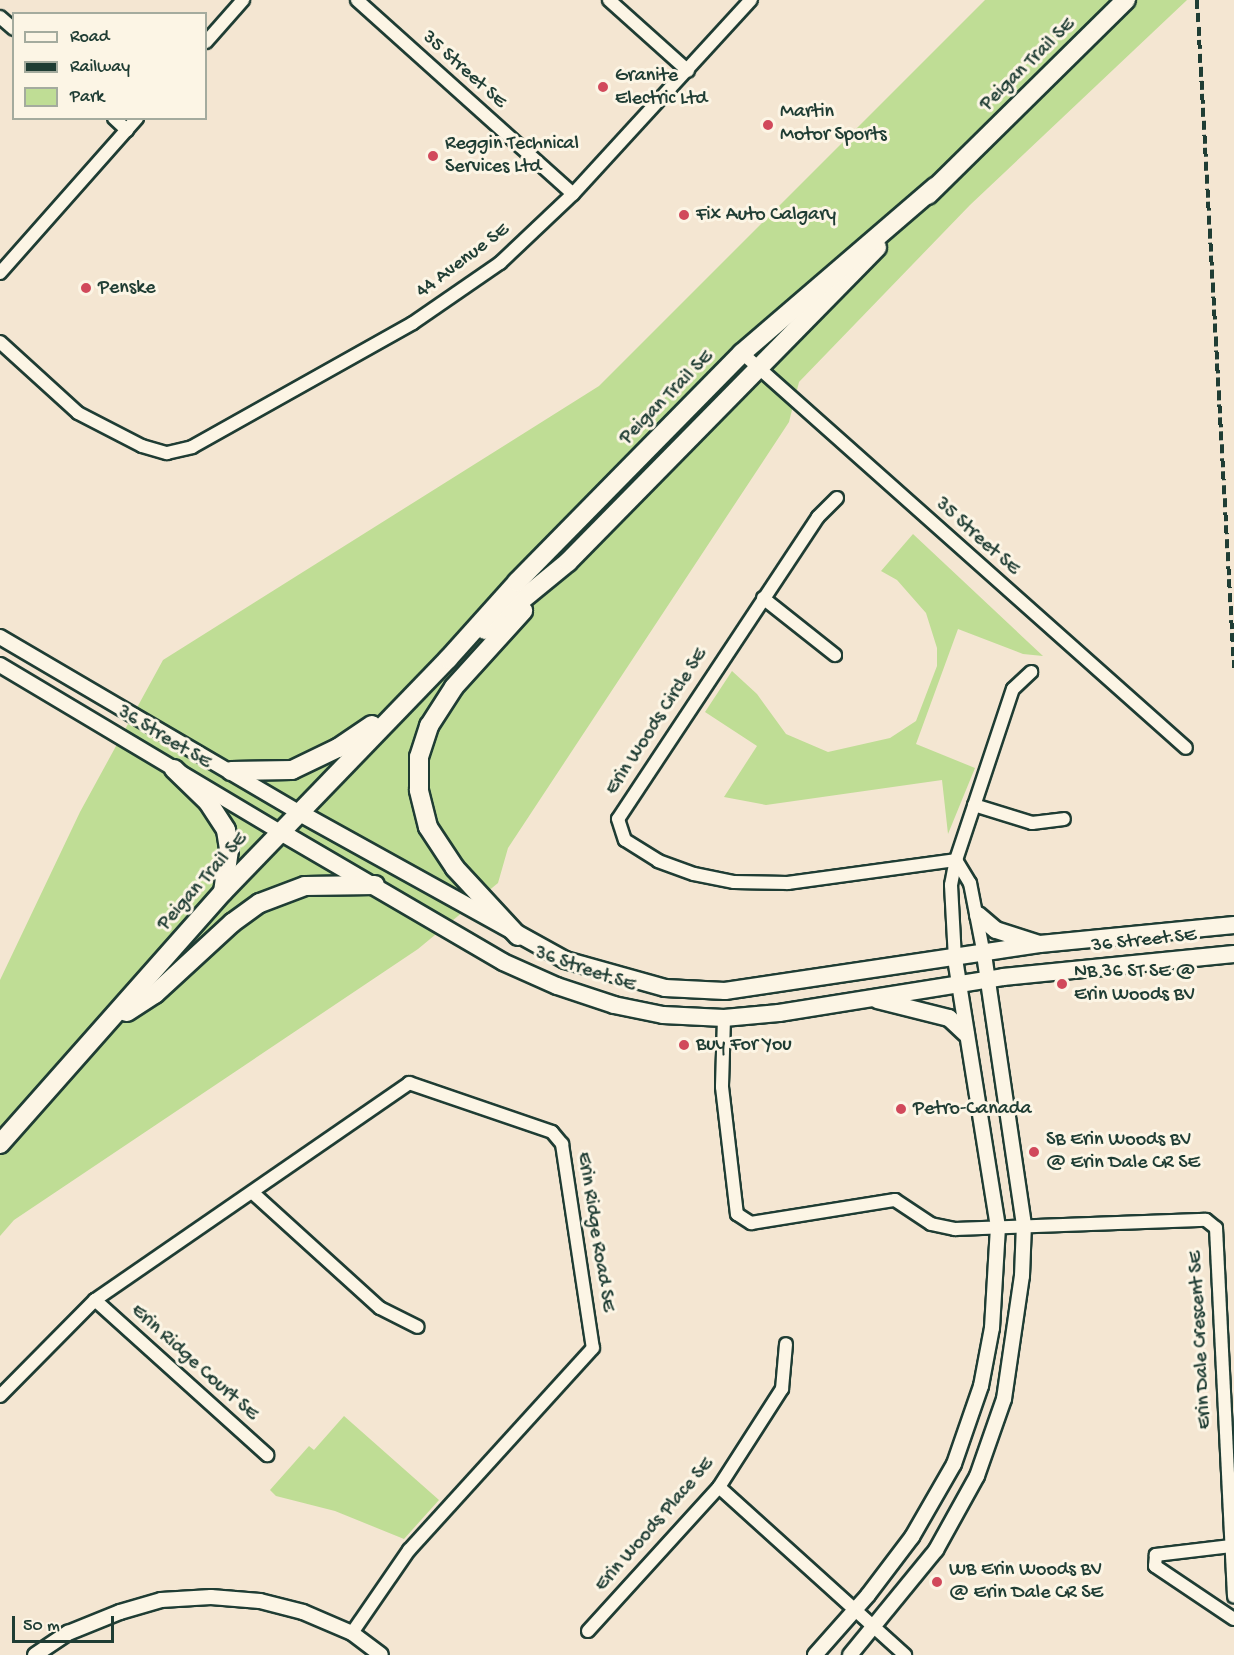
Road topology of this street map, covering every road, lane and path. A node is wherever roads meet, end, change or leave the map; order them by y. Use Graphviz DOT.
graph roads {
  1 [pos="243,0"];
  2 [pos="357,0"];
  3 [pos="609,0"];
  4 [pos="751,0"];
  5 [pos="1126,0"];
  6 [pos="0,17"];
  7 [pos="12,27"];
  8 [pos="207,41"];
  9 [pos="688,71"];
  10 [pos="116,120"];
  11 [pos="135,120"];
  12 [pos="127,130"];
  13 [pos="935,187"];
  14 [pos="573,194"];
  15 [pos="0,273"];
  16 [pos="0,342"];
  17 [pos="742,354"];
  18 [pos="759,370"];
  19 [pos="837,498"];
  20 [pos="568,562"];
  21 [pos="763,598"];
  22 [pos="0,637"];
  23 [pos="835,655"];
  24 [pos="448,659"];
  25 [pos="0,665"];
  26 [pos="1031,672"];
  27 [pos="404,704"];
  28 [pos="1186,748"];
  29 [pos="174,769"];
  30 [pos="231,771"];
  31 [pos="974,806"];
  32 [pos="298,812"];
  33 [pos="1064,819"];
  34 [pos="279,831"];
  35 [pos="956,860"];
  36 [pos="375,885"];
  37 [pos="223,892"];
  38 [pos="978,915"];
  39 [pos="1234,925"];
  40 [pos="518,936"];
  41 [pos="1040,944"];
  42 [pos="1234,954"];
  43 [pos="984,956"];
  44 [pos="955,959"];
  45 [pos="987,980"];
  46 [pos="958,983"];
  47 [pos="870,998"];
  48 [pos="724,1018"];
  49 [pos="108,1025"];
  50 [pos="966,1034"];
  51 [pos="0,1144"];
  52 [pos="254,1193"];
  53 [pos="1024,1225"];
  54 [pos="998,1227"];
  55 [pos="95,1300"];
  56 [pos="418,1327"];
  57 [pos="786,1344"];
  58 [pos="0,1396"];
  59 [pos="267,1455"];
  60 [pos="719,1487"];
  61 [pos="1231,1546"];
  62 [pos="1234,1597"];
  63 [pos="855,1612"];
  64 [pos="1234,1619"];
  65 [pos="874,1629"];
  66 [pos="588,1631"];
  67 [pos="352,1633"];
  68 [pos="35,1655"];
  69 [pos="381,1655"];
  70 [pos="815,1655"];
  71 [pos="850,1655"];
  72 [pos="905,1655"];
  1 -- 8 [label="street"];
  2 -- 14 [label="street, 35 Street SE"];
  3 -- 9 [label="street"];
  4 -- 9 [label="street, 44 Avenue SE"];
  5 -- 13 [label="main road, Peigan Trail SE"];
  6 -- 7 [label="street"];
  9 -- 14 [label="street, 44 Avenue SE"];
  10 -- 12 [label="street"];
  11 -- 12 [label="street"];
  12 -- 15 [label="street"];
  13 -- 17 [label="main road, Peigan Trail SE"];
  13 -- 18 [label="main road, Peigan Trail SE"];
  14 -- 16 [label="street, 44 Avenue SE"];
  17 -- 18 [label="street, 35 Street SE"];
  17 -- 24 [label="main road, Peigan Trail SE"];
  18 -- 20 [label="main road, Peigan Trail SE"];
  18 -- 28 [label="street, 35 Street SE"];
  19 -- 21 [label="street, Erin Woods Circle SE"];
  20 -- 24 [label="main road, Peigan Trail SE"];
  20 -- 40 [label="main road"];
  21 -- 23 [label="street"];
  21 -- 35 [label="street, Erin Woods Circle SE"];
  22 -- 30 [label="street, 36 Street SE"];
  24 -- 27 [label="main road, Peigan Trail SE"];
  25 -- 29 [label="street, 36 Street SE"];
  26 -- 31 [label="street"];
  27 -- 30 [label="main road"];
  27 -- 32 [label="main road, Peigan Trail SE"];
  29 -- 34 [label="street, 36 Street SE"];
  29 -- 37 [label="main road"];
  30 -- 32 [label="street, 36 Street SE"];
  31 -- 33 [label="street"];
  31 -- 35 [label="street"];
  32 -- 34 [label="main road, Peigan Trail SE"];
  32 -- 40 [label="main road, 36 Street SE"];
  34 -- 36 [label="main road, 36 Street SE"];
  34 -- 37 [label="main road, Peigan Trail SE"];
  35 -- 38 [label="street"];
  35 -- 44 [label="street"];
  36 -- 48 [label="main road, 36 Street SE"];
  36 -- 49 [label="main road"];
  37 -- 49 [label="main road, Peigan Trail SE"];
  38 -- 41 [label="main road"];
  38 -- 43 [label="street"];
  39 -- 41 [label="main road, 36 Street SE"];
  40 -- 44 [label="main road, 36 Street SE"];
  41 -- 43 [label="main road, 36 Street SE"];
  42 -- 45 [label="main road, 36 Street SE"];
  43 -- 44 [label="main road, 36 Street SE"];
  43 -- 45 [label="street"];
  44 -- 46 [label="street"];
  45 -- 46 [label="main road, 36 Street SE"];
  45 -- 53 [label="street"];
  46 -- 47 [label="main road, 36 Street SE"];
  46 -- 50 [label="street"];
  47 -- 48 [label="main road, 36 Street SE"];
  47 -- 50 [label="main road"];
  48 -- 54 [label="street, Erin Dale Crescent SE"];
  49 -- 51 [label="main road, Peigan Trail SE"];
  50 -- 54 [label="street"];
  52 -- 55 [label="street, Erin Ridge Road SE"];
  52 -- 56 [label="street"];
  52 -- 67 [label="street, Erin Ridge Road SE"];
  53 -- 54 [label="street, Erin Dale Crescent SE"];
  53 -- 61 [label="street, Erin Dale Crescent SE"];
  53 -- 65 [label="street"];
  54 -- 63 [label="street"];
  55 -- 58 [label="street, Erin Ridge Road SE"];
  55 -- 59 [label="street, Erin Ridge Court SE"];
  57 -- 60 [label="street, Erin Woods Place SE"];
  60 -- 63 [label="street"];
  60 -- 66 [label="street, Erin Woods Place SE"];
  61 -- 62 [label="street, Erin Dale Crescent SE"];
  61 -- 64 [label="street"];
  63 -- 65 [label="street"];
  63 -- 70 [label="street"];
  65 -- 71 [label="street"];
  65 -- 72 [label="street"];
  67 -- 68 [label="street"];
  67 -- 69 [label="street"];
}
